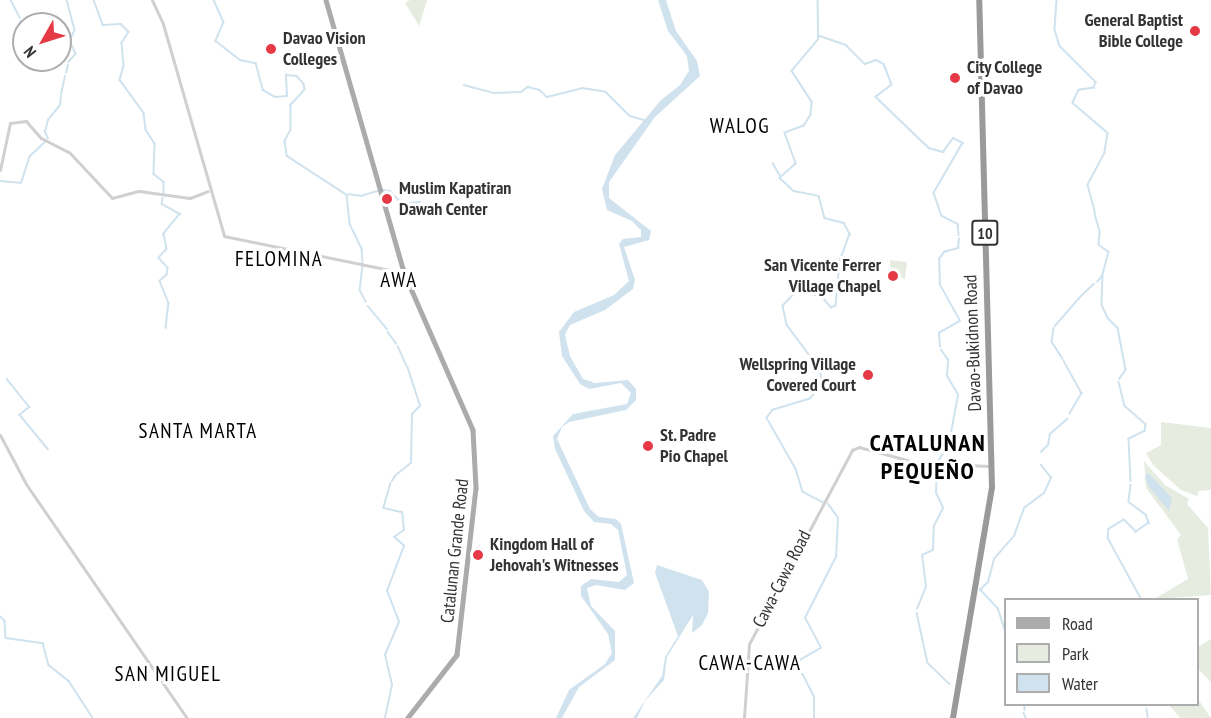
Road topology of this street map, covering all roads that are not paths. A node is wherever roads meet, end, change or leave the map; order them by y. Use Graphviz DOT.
graph roads {
  1 [pos="152,0"];
  2 [pos="326,0"];
  3 [pos="979,0"];
  4 [pos="0,170"];
  5 [pos="208,191"];
  6 [pos="404,273"];
  7 [pos="0,435"];
  8 [pos="992,466"];
  9 [pos="187,718"];
  10 [pos="408,718"];
  11 [pos="744,718"];
  12 [pos="953,718"];
  1 -- 5 [label="street"];
  2 -- 6 [label="main road, Catalunan Grande Road"];
  3 -- 8 [label="highway, Davao-Bukidnon Road / 10"];
  4 -- 5 [label="street"];
  5 -- 6 [label="street"];
  6 -- 10 [label="main road, Catalunan Grande Road"];
  7 -- 9 [label="street"];
  8 -- 11 [label="street, Cawa-Cawa Road"];
  8 -- 12 [label="highway, Davao-Bukidnon Road / 10"];
}
